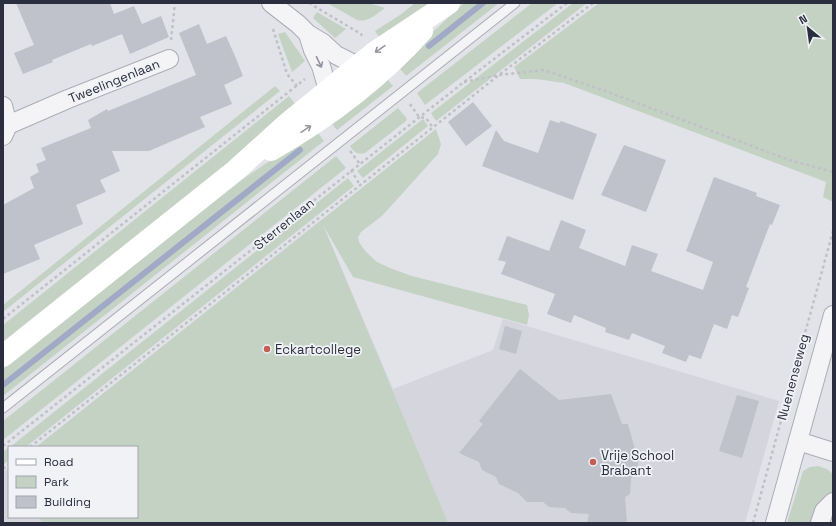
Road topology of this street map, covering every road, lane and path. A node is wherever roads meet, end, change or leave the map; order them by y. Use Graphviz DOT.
graph roads {
  1 [pos="176,3"];
  2 [pos="271,3"];
  3 [pos="308,3"];
  4 [pos="515,3"];
  5 [pos="567,3"];
  6 [pos="593,3"];
  7 [pos="448,4"];
  8 [pos="272,23"];
  9 [pos="308,34"];
  10 [pos="361,34"];
  11 [pos="169,59"];
  12 [pos="358,66"];
  13 [pos="499,75"];
  14 [pos="464,82"];
  15 [pos="328,90"];
  16 [pos="3,106"];
  17 [pos="419,117"];
  18 [pos="433,128"];
  19 [pos="6,131"];
  20 [pos="236,170"];
  21 [pos="351,170"];
  22 [pos="833,172"];
  23 [pos="360,185"];
  24 [pos="833,231"];
  25 [pos="833,316"];
  26 [pos="3,319"];
  27 [pos="3,356"];
  28 [pos="3,408"];
  29 [pos="798,441"];
  30 [pos="3,446"];
  31 [pos="31,446"];
  32 [pos="833,452"];
  33 [pos="833,502"];
  34 [pos="753,523"];
  35 [pos="775,523"];
  36 [pos="820,523"];
  1 -- 11 [label="path, Tweelingenlaan"];
  2 -- 9 [label="street"];
  3 -- 10 [label="path"];
  4 -- 28 [label="lane"];
  5 -- 14 [label="path, Sterrenlaan"];
  6 -- 13 [label="path"];
  7 -- 12 [label="main road, one-way"];
  20 -- 7 [label="main road, one-way"];
  8 -- 26 [label="path"];
  9 -- 12 [label="street"];
  9 -- 15 [label="street, one-way"];
  11 -- 19 [label="street, Tweelingenlaan"];
  12 -- 15 [label="main road"];
  13 -- 14 [label="path"];
  13 -- 18 [label="path"];
  13 -- 22 [label="path"];
  14 -- 17 [label="path, Sterrenlaan"];
  15 -- 20 [label="main road"];
  16 -- 19 [label="street, Tweelingenlaan"];
  17 -- 18 [label="path"];
  17 -- 21 [label="path, Sterrenlaan"];
  18 -- 23 [label="path"];
  20 -- 27 [label="main road"];
  21 -- 23 [label="path"];
  21 -- 30 [label="path, Sterrenlaan"];
  23 -- 31 [label="path"];
  24 -- 34 [label="path, Nuenenseweg"];
  25 -- 29 [label="street, Nuenenseweg"];
  29 -- 32 [label="street"];
  29 -- 35 [label="street, Nuenenseweg"];
  33 -- 36 [label="street"];
}
